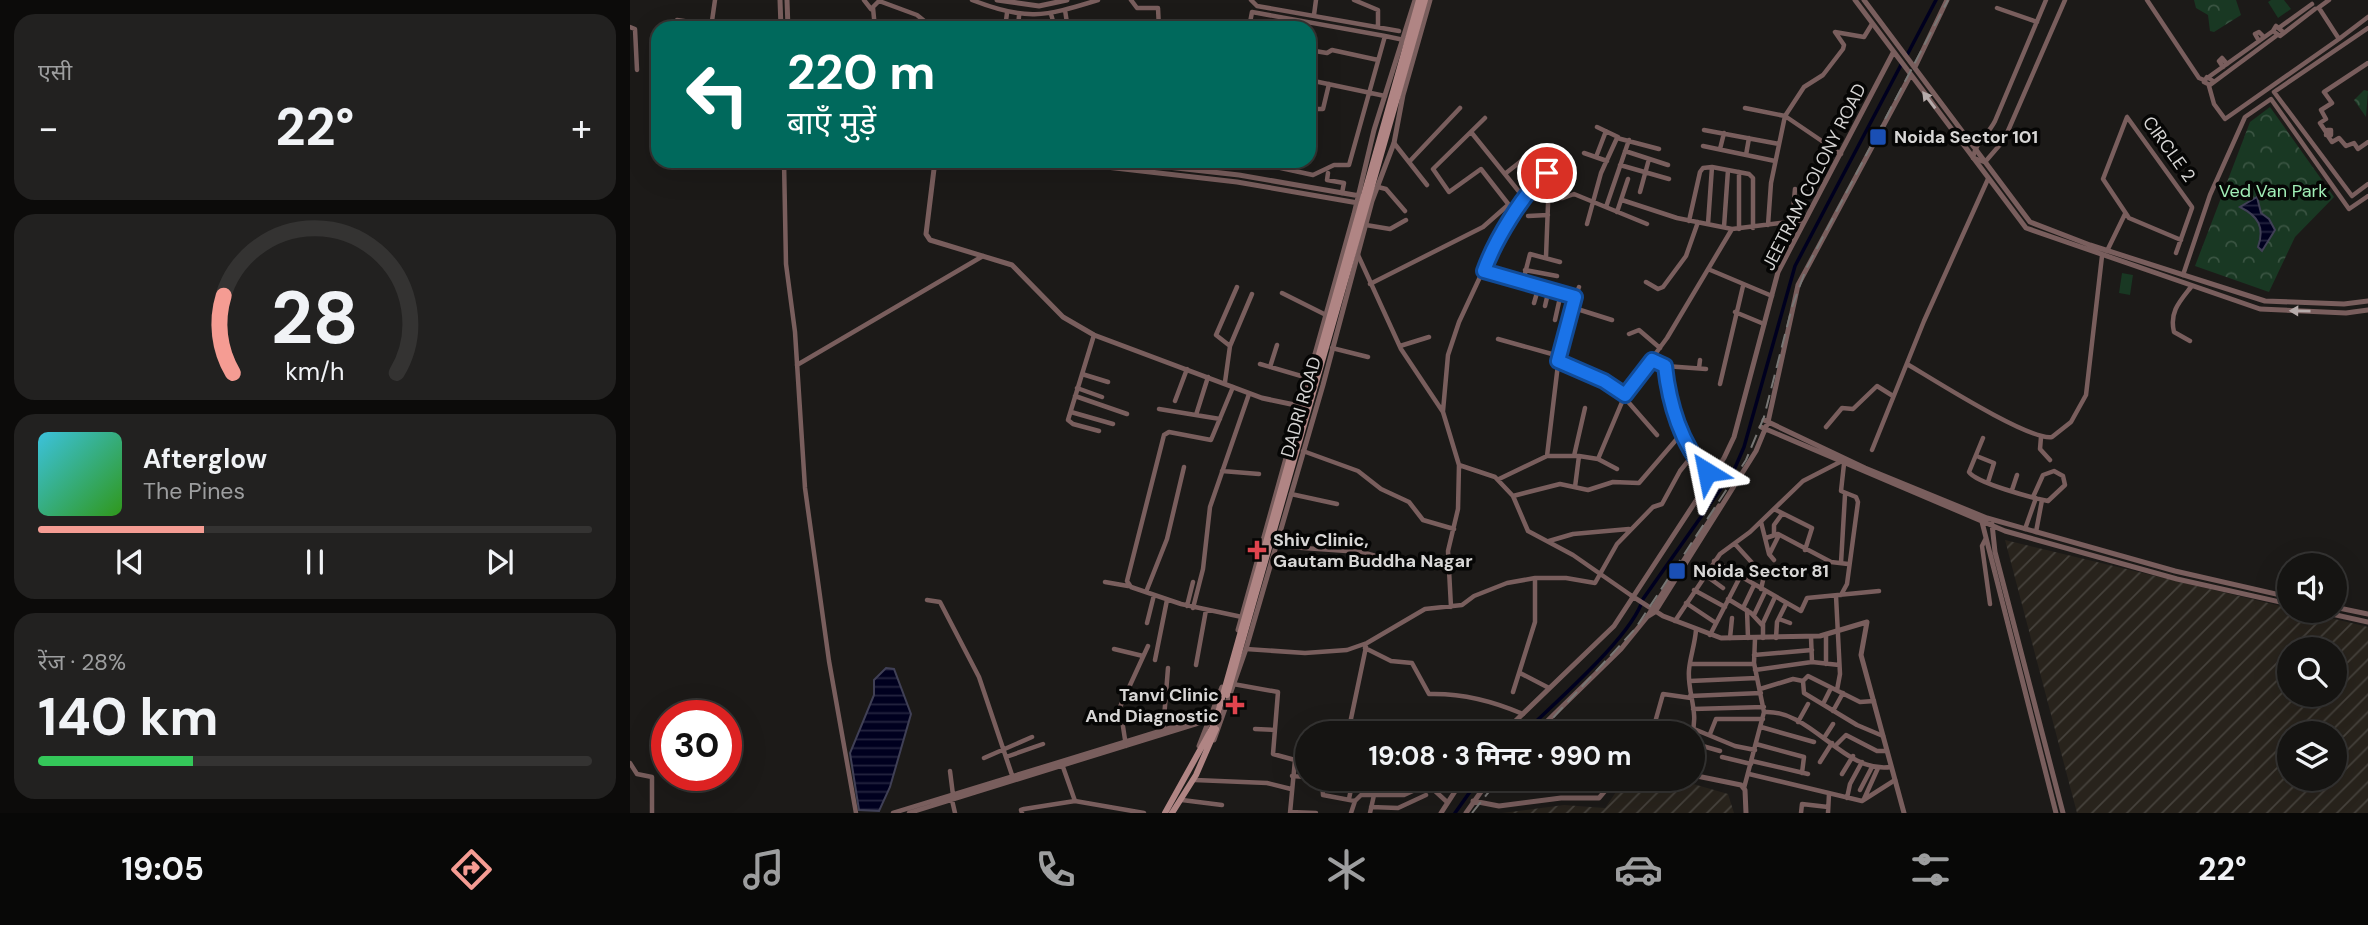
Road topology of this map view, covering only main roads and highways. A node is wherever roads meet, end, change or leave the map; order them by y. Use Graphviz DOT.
graph roads {
  1 [pos="1417,0"];
  2 [pos="1427,0"];
  3 [pos="1163,813"];
  4 [pos="1173,813"];
  1 -- 3 [label="main road"];
  2 -- 4 [label="main road"];
}
